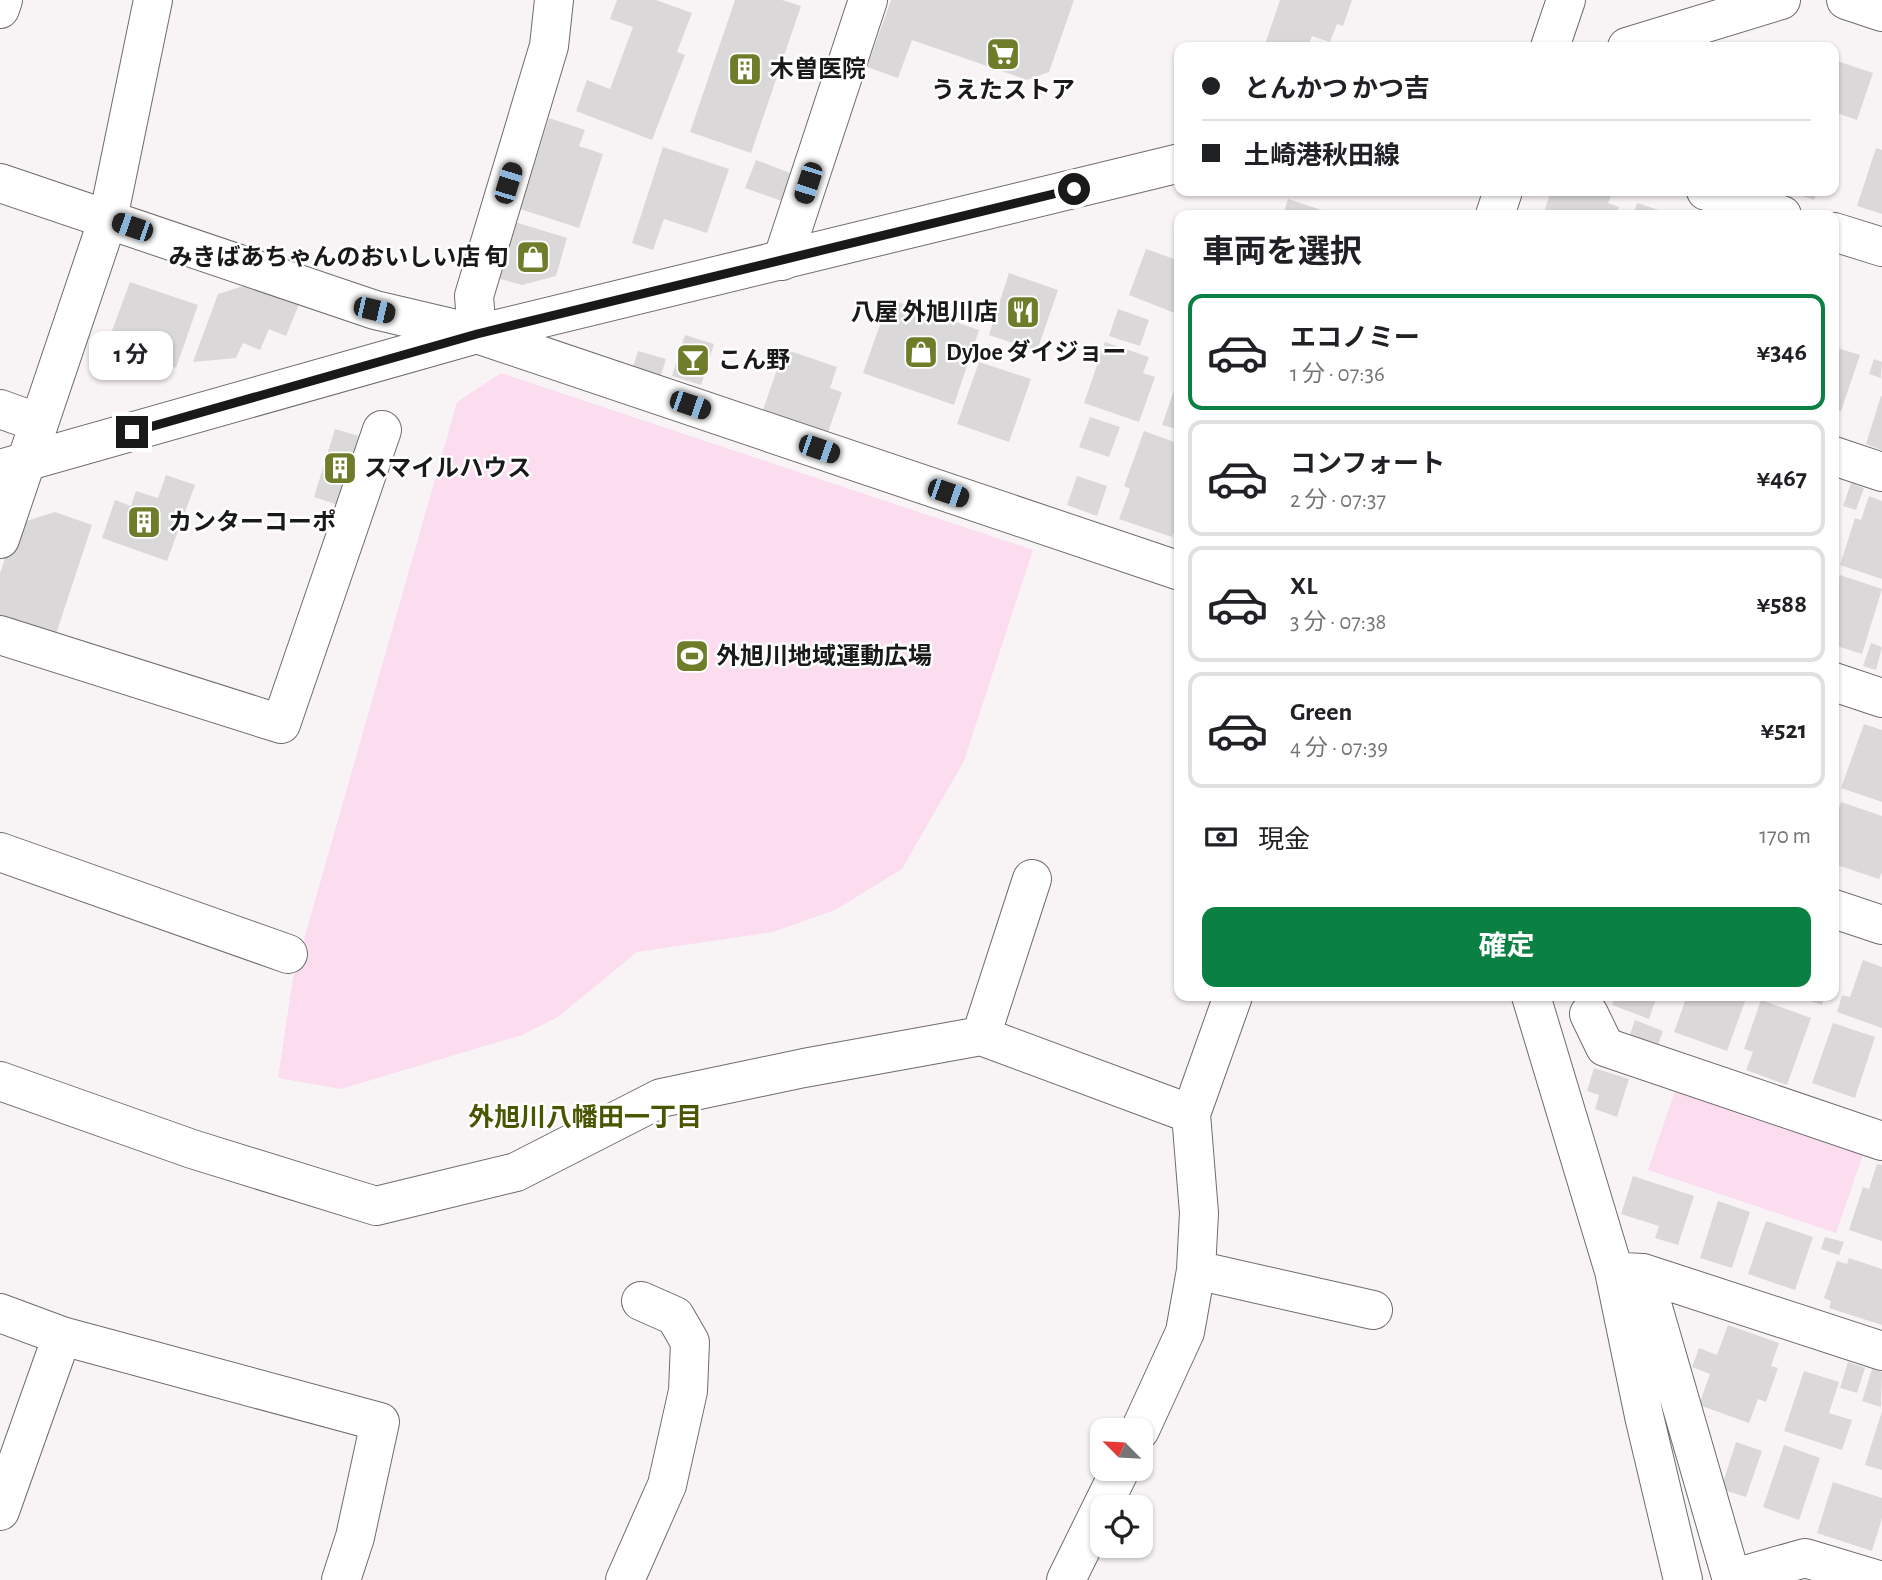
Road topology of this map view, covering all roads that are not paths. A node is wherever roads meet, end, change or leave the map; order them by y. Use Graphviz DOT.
graph roads {
  1 [pos="3,0"];
  2 [pos="153,0"];
  3 [pos="554,0"];
  4 [pos="868,0"];
  5 [pos="1566,0"];
  6 [pos="1781,0"];
  7 [pos="1846,0"];
  8 [pos="0,9"];
  9 [pos="1882,12"];
  10 [pos="1552,42"];
  11 [pos="1643,42"];
  12 [pos="1174,164"];
  13 [pos="0,183"];
  14 [pos="1722,196"];
  15 [pos="1766,210"];
  16 [pos="108,219"];
  17 [pos="1839,234"];
  18 [pos="1882,247"];
  19 [pos="782,261"];
  20 [pos="477,334"];
  21 [pos="0,410"];
  22 [pos="39,423"];
  23 [pos="382,430"];
  24 [pos="1839,458"];
  25 [pos="13,466"];
  26 [pos="1882,472"];
  27 [pos="0,539"];
  28 [pos="1174,570"];
  29 [pos="0,635"];
  30 [pos="1839,684"];
  31 [pos="1882,698"];
  32 [pos="0,852"];
  33 [pos="1032,879"];
  34 [pos="1839,911"];
  35 [pos="1882,925"];
  36 [pos="288,954"];
  37 [pos="1231,1001"];
  38 [pos="1592,1005"];
  39 [pos="1535,1010"];
  40 [pos="981,1036"];
  41 [pos="0,1080"];
  42 [pos="1191,1114"];
  43 [pos="1882,1141"];
  44 [pos="1196,1270"];
  45 [pos="1628,1272"];
  46 [pos="641,1301"];
  47 [pos="1373,1310"];
  48 [pos="0,1313"];
  49 [pos="62,1336"];
  50 [pos="1882,1351"];
  51 [pos="1146,1418"];
  52 [pos="1115,1481"];
  53 [pos="0,1511"];
  54 [pos="341,1580"];
  55 [pos="625,1580"];
  56 [pos="1066,1580"];
  57 [pos="1683,1580"];
  58 [pos="1732,1580"];
  59 [pos="1878,1580"];
  1 -- 8 [label="street"];
  2 -- 16 [label="street"];
  3 -- 20 [label="street"];
  4 -- 19 [label="street"];
  5 -- 10 [label="street"];
  6 -- 11 [label="street"];
  7 -- 9 [label="street"];
  12 -- 19 [label="street"];
  13 -- 16 [label="street"];
  14 -- 15 [label="street"];
  16 -- 20 [label="street"];
  16 -- 22 [label="street"];
  17 -- 18 [label="street"];
  19 -- 20 [label="street"];
  20 -- 25 [label="street"];
  20 -- 28 [label="street"];
  21 -- 22 [label="street"];
  22 -- 25 [label="street"];
  23 -- 29 [label="street"];
  24 -- 26 [label="street"];
  25 -- 27 [label="street"];
  30 -- 31 [label="street"];
  32 -- 36 [label="street"];
  33 -- 40 [label="street"];
  34 -- 35 [label="street"];
  37 -- 42 [label="street"];
  38 -- 39 [label="street"];
  38 -- 43 [label="street"];
  39 -- 45 [label="street"];
  40 -- 41 [label="street"];
  40 -- 42 [label="street"];
  42 -- 44 [label="street"];
  44 -- 47 [label="street"];
  44 -- 51 [label="street"];
  45 -- 50 [label="street"];
  45 -- 57 [label="street"];
  45 -- 58 [label="street"];
  46 -- 55 [label="street"];
  48 -- 49 [label="street"];
  49 -- 53 [label="street"];
  49 -- 54 [label="street"];
  52 -- 56 [label="street"];
  58 -- 59 [label="street"];
}
